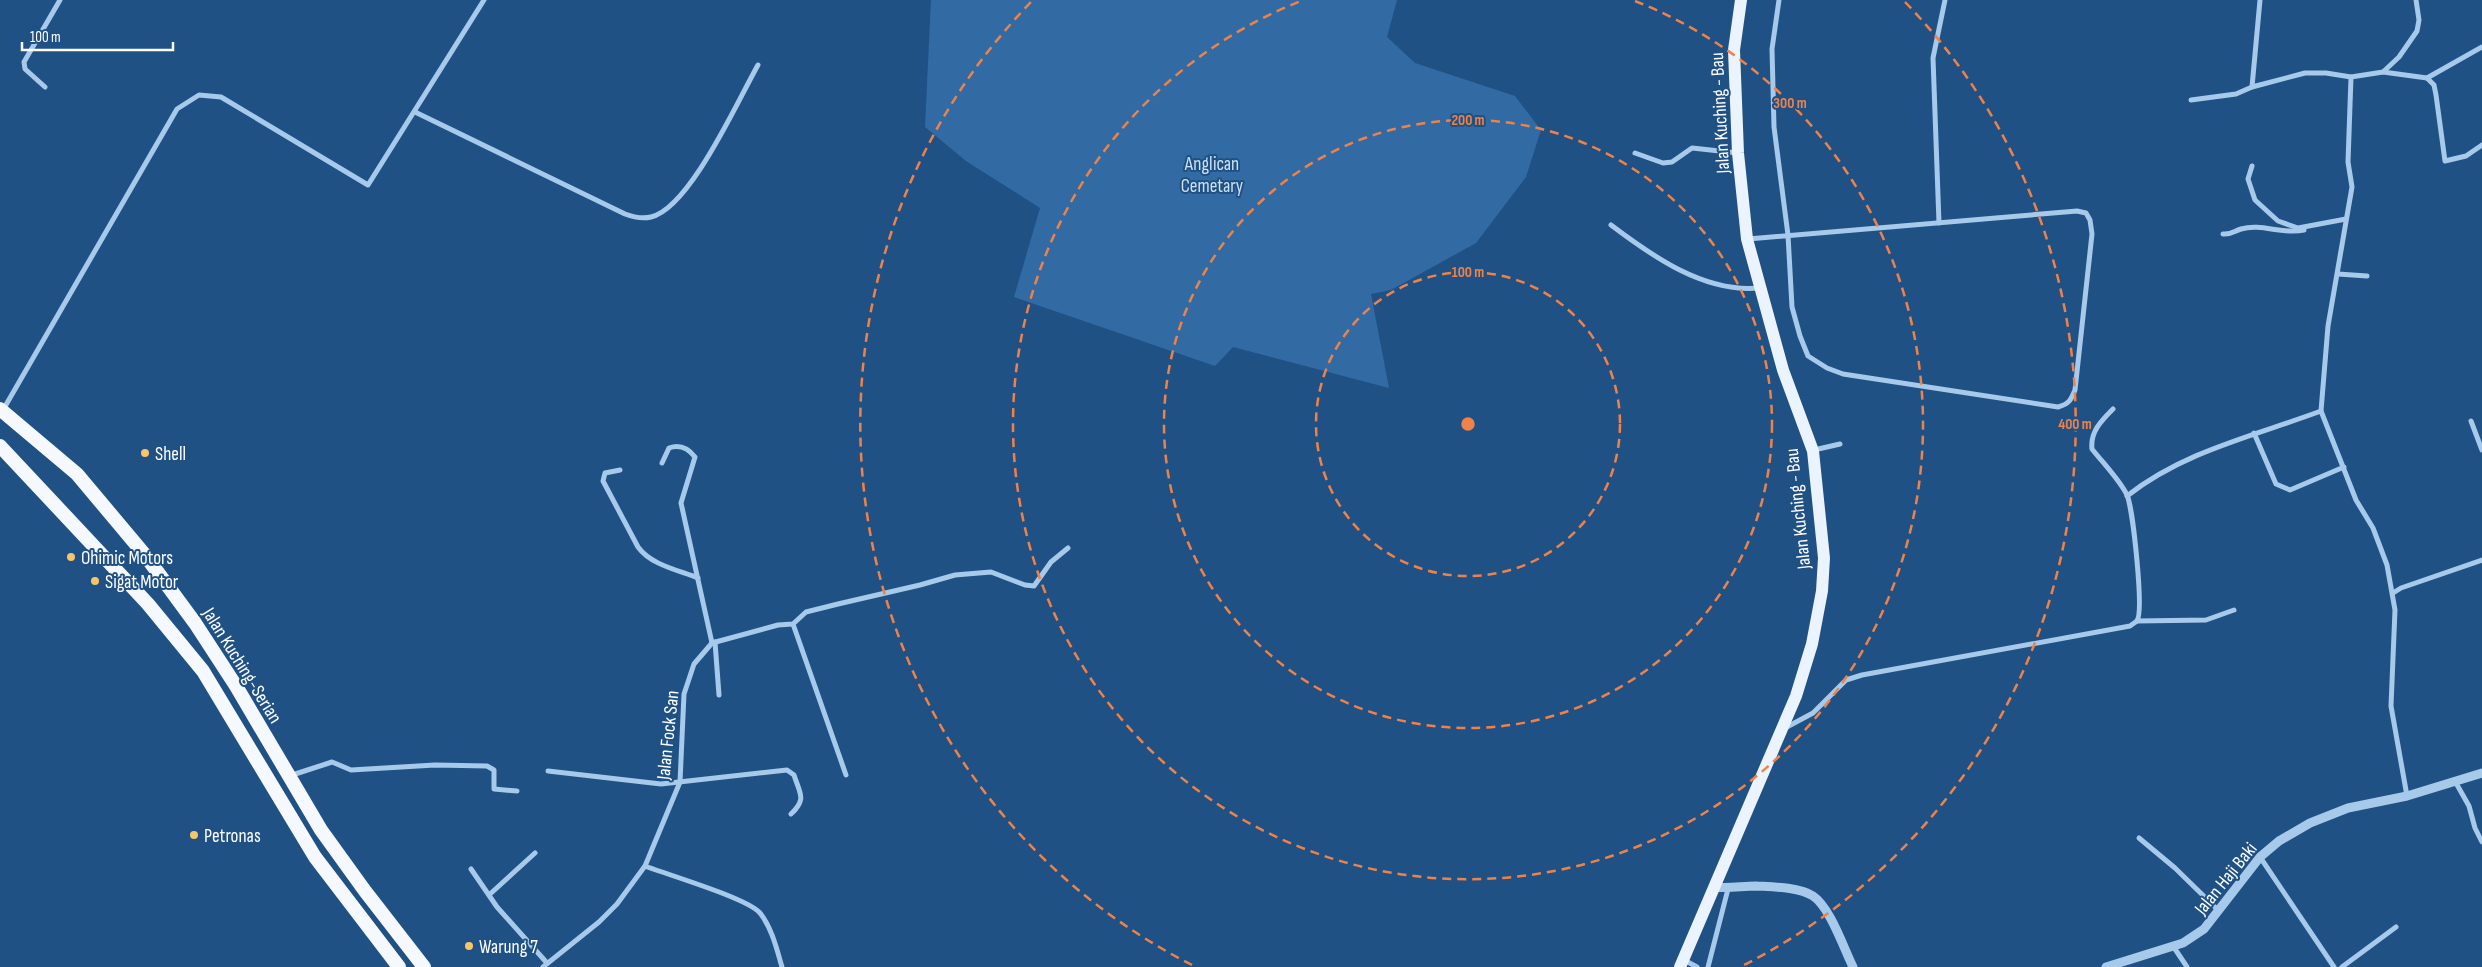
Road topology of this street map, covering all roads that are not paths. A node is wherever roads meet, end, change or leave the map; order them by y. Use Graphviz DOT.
graph roads {
  1 [pos="60,0"];
  2 [pos="484,0"];
  3 [pos="1741,0"];
  4 [pos="1779,0"];
  5 [pos="1946,0"];
  6 [pos="2260,0"];
  7 [pos="2416,0"];
  8 [pos="2482,47"];
  9 [pos="758,65"];
  10 [pos="2383,72"];
  11 [pos="2351,77"];
  12 [pos="2427,78"];
  13 [pos="44,87"];
  14 [pos="2252,87"];
  15 [pos="2192,100"];
  16 [pos="415,112"];
  17 [pos="2482,145"];
  18 [pos="1635,153"];
  19 [pos="1738,153"];
  20 [pos="2252,166"];
  21 [pos="2346,219"];
  22 [pos="1939,223"];
  23 [pos="1611,225"];
  24 [pos="2318,226"];
  25 [pos="2223,234"];
  26 [pos="1788,236"];
  27 [pos="1747,239"];
  28 [pos="2338,274"];
  29 [pos="2367,276"];
  30 [pos="1760,288"];
  31 [pos="2113,409"];
  32 [pos="1,410"];
  33 [pos="2320,411"];
  34 [pos="2471,421"];
  35 [pos="2254,433"];
  36 [pos="1840,444"];
  37 [pos="0,446"];
  38 [pos="2482,450"];
  39 [pos="1813,451"];
  40 [pos="662,462"];
  41 [pos="2344,466"];
  42 [pos="620,470"];
  43 [pos="2127,496"];
  44 [pos="1068,548"];
  45 [pos="2482,560"];
  46 [pos="698,578"];
  47 [pos="2393,593"];
  48 [pos="2234,610"];
  49 [pos="2137,621"];
  50 [pos="793,624"];
  51 [pos="714,642"];
  52 [pos="719,695"];
  53 [pos="1782,729"];
  54 [pos="548,771"];
  55 [pos="2482,773"];
  56 [pos="846,775"];
  57 [pos="288,777"];
  58 [pos="680,782"];
  59 [pos="2456,783"];
  60 [pos="517,792"];
  61 [pos="2407,796"];
  62 [pos="791,814"];
  63 [pos="2139,838"];
  64 [pos="2482,842"];
  65 [pos="535,853"];
  66 [pos="2260,858"];
  67 [pos="645,866"];
  68 [pos="471,869"];
  69 [pos="1714,887"];
  70 [pos="1728,889"];
  71 [pos="488,895"];
  72 [pos="2219,911"];
  73 [pos="2396,927"];
  74 [pos="2174,946"];
  75 [pos="1682,963"];
  76 [pos="545,965"];
  77 [pos="399,967"];
  78 [pos="424,967"];
  79 [pos="782,967"];
  80 [pos="1697,967"];
  81 [pos="1708,967"];
  82 [pos="1853,967"];
  83 [pos="2106,967"];
  84 [pos="2187,967"];
  85 [pos="2334,967"];
  86 [pos="2342,967"];
  1 -- 13 [label="street"];
  2 -- 16 [label="street"];
  3 -- 19 [label="main road, Jalan Kuching - Bau"];
  4 -- 26 [label="street"];
  5 -- 22 [label="street"];
  6 -- 14 [label="street"];
  7 -- 10 [label="street"];
  8 -- 12 [label="street"];
  9 -- 16 [label="street"];
  10 -- 11 [label="street"];
  10 -- 12 [label="street"];
  11 -- 14 [label="street"];
  11 -- 21 [label="street"];
  12 -- 17 [label="street"];
  14 -- 15 [label="street"];
  16 -- 32 [label="street"];
  18 -- 19 [label="street"];
  19 -- 27 [label="main road, Jalan Kuching - Bau"];
  20 -- 24 [label="street"];
  21 -- 24 [label="street"];
  21 -- 28 [label="street"];
  22 -- 26 [label="street"];
  22 -- 26 [label="street"];
  23 -- 30 [label="street"];
  24 -- 25 [label="street"];
  26 -- 27 [label="street"];
  27 -- 30 [label="main road, Jalan Kuching - Bau"];
  28 -- 29 [label="street"];
  28 -- 33 [label="street"];
  30 -- 39 [label="main road, Jalan Kuching - Bau"];
  31 -- 43 [label="street"];
  32 -- 57 [label="highway, Jalan Kuching-Serian"];
  33 -- 35 [label="street"];
  33 -- 41 [label="street"];
  34 -- 38 [label="street"];
  35 -- 41 [label="street"];
  35 -- 43 [label="street"];
  36 -- 39 [label="street"];
  37 -- 77 [label="highway, Jalan Kuching-Serian"];
  39 -- 53 [label="main road, Jalan Kuching - Bau"];
  40 -- 46 [label="street"];
  41 -- 47 [label="street"];
  42 -- 46 [label="street"];
  43 -- 49 [label="street"];
  44 -- 50 [label="street"];
  45 -- 47 [label="street"];
  46 -- 51 [label="street"];
  47 -- 61 [label="street"];
  48 -- 49 [label="street"];
  49 -- 53 [label="street"];
  50 -- 51 [label="street"];
  50 -- 56 [label="street"];
  51 -- 52 [label="street"];
  51 -- 58 [label="street, Jalan Fock San"];
  53 -- 69 [label="main road, Jalan Kuching - Bau"];
  54 -- 58 [label="street"];
  55 -- 59 [label="street, Jalan Haji Baki"];
  57 -- 60 [label="street"];
  57 -- 78 [label="highway, Jalan Kuching-Serian"];
  58 -- 62 [label="street"];
  58 -- 67 [label="street, Jalan Fock San"];
  59 -- 61 [label="street, Jalan Haji Baki"];
  59 -- 64 [label="street"];
  61 -- 66 [label="street, Jalan Haji Baki"];
  63 -- 72 [label="street"];
  65 -- 71 [label="street"];
  66 -- 72 [label="street, Jalan Haji Baki"];
  66 -- 85 [label="street"];
  67 -- 76 [label="street, Jalan Fock San"];
  67 -- 79 [label="street"];
  68 -- 71 [label="street"];
  69 -- 70 [label="street"];
  69 -- 75 [label="main road, Jalan Kuching - Bau"];
  70 -- 81 [label="street"];
  70 -- 82 [label="street"];
  71 -- 76 [label="street"];
  72 -- 74 [label="street, Jalan Haji Baki"];
  73 -- 86 [label="street"];
  74 -- 83 [label="street, Jalan Haji Baki"];
  74 -- 84 [label="street"];
  75 -- 80 [label="street"];
}
